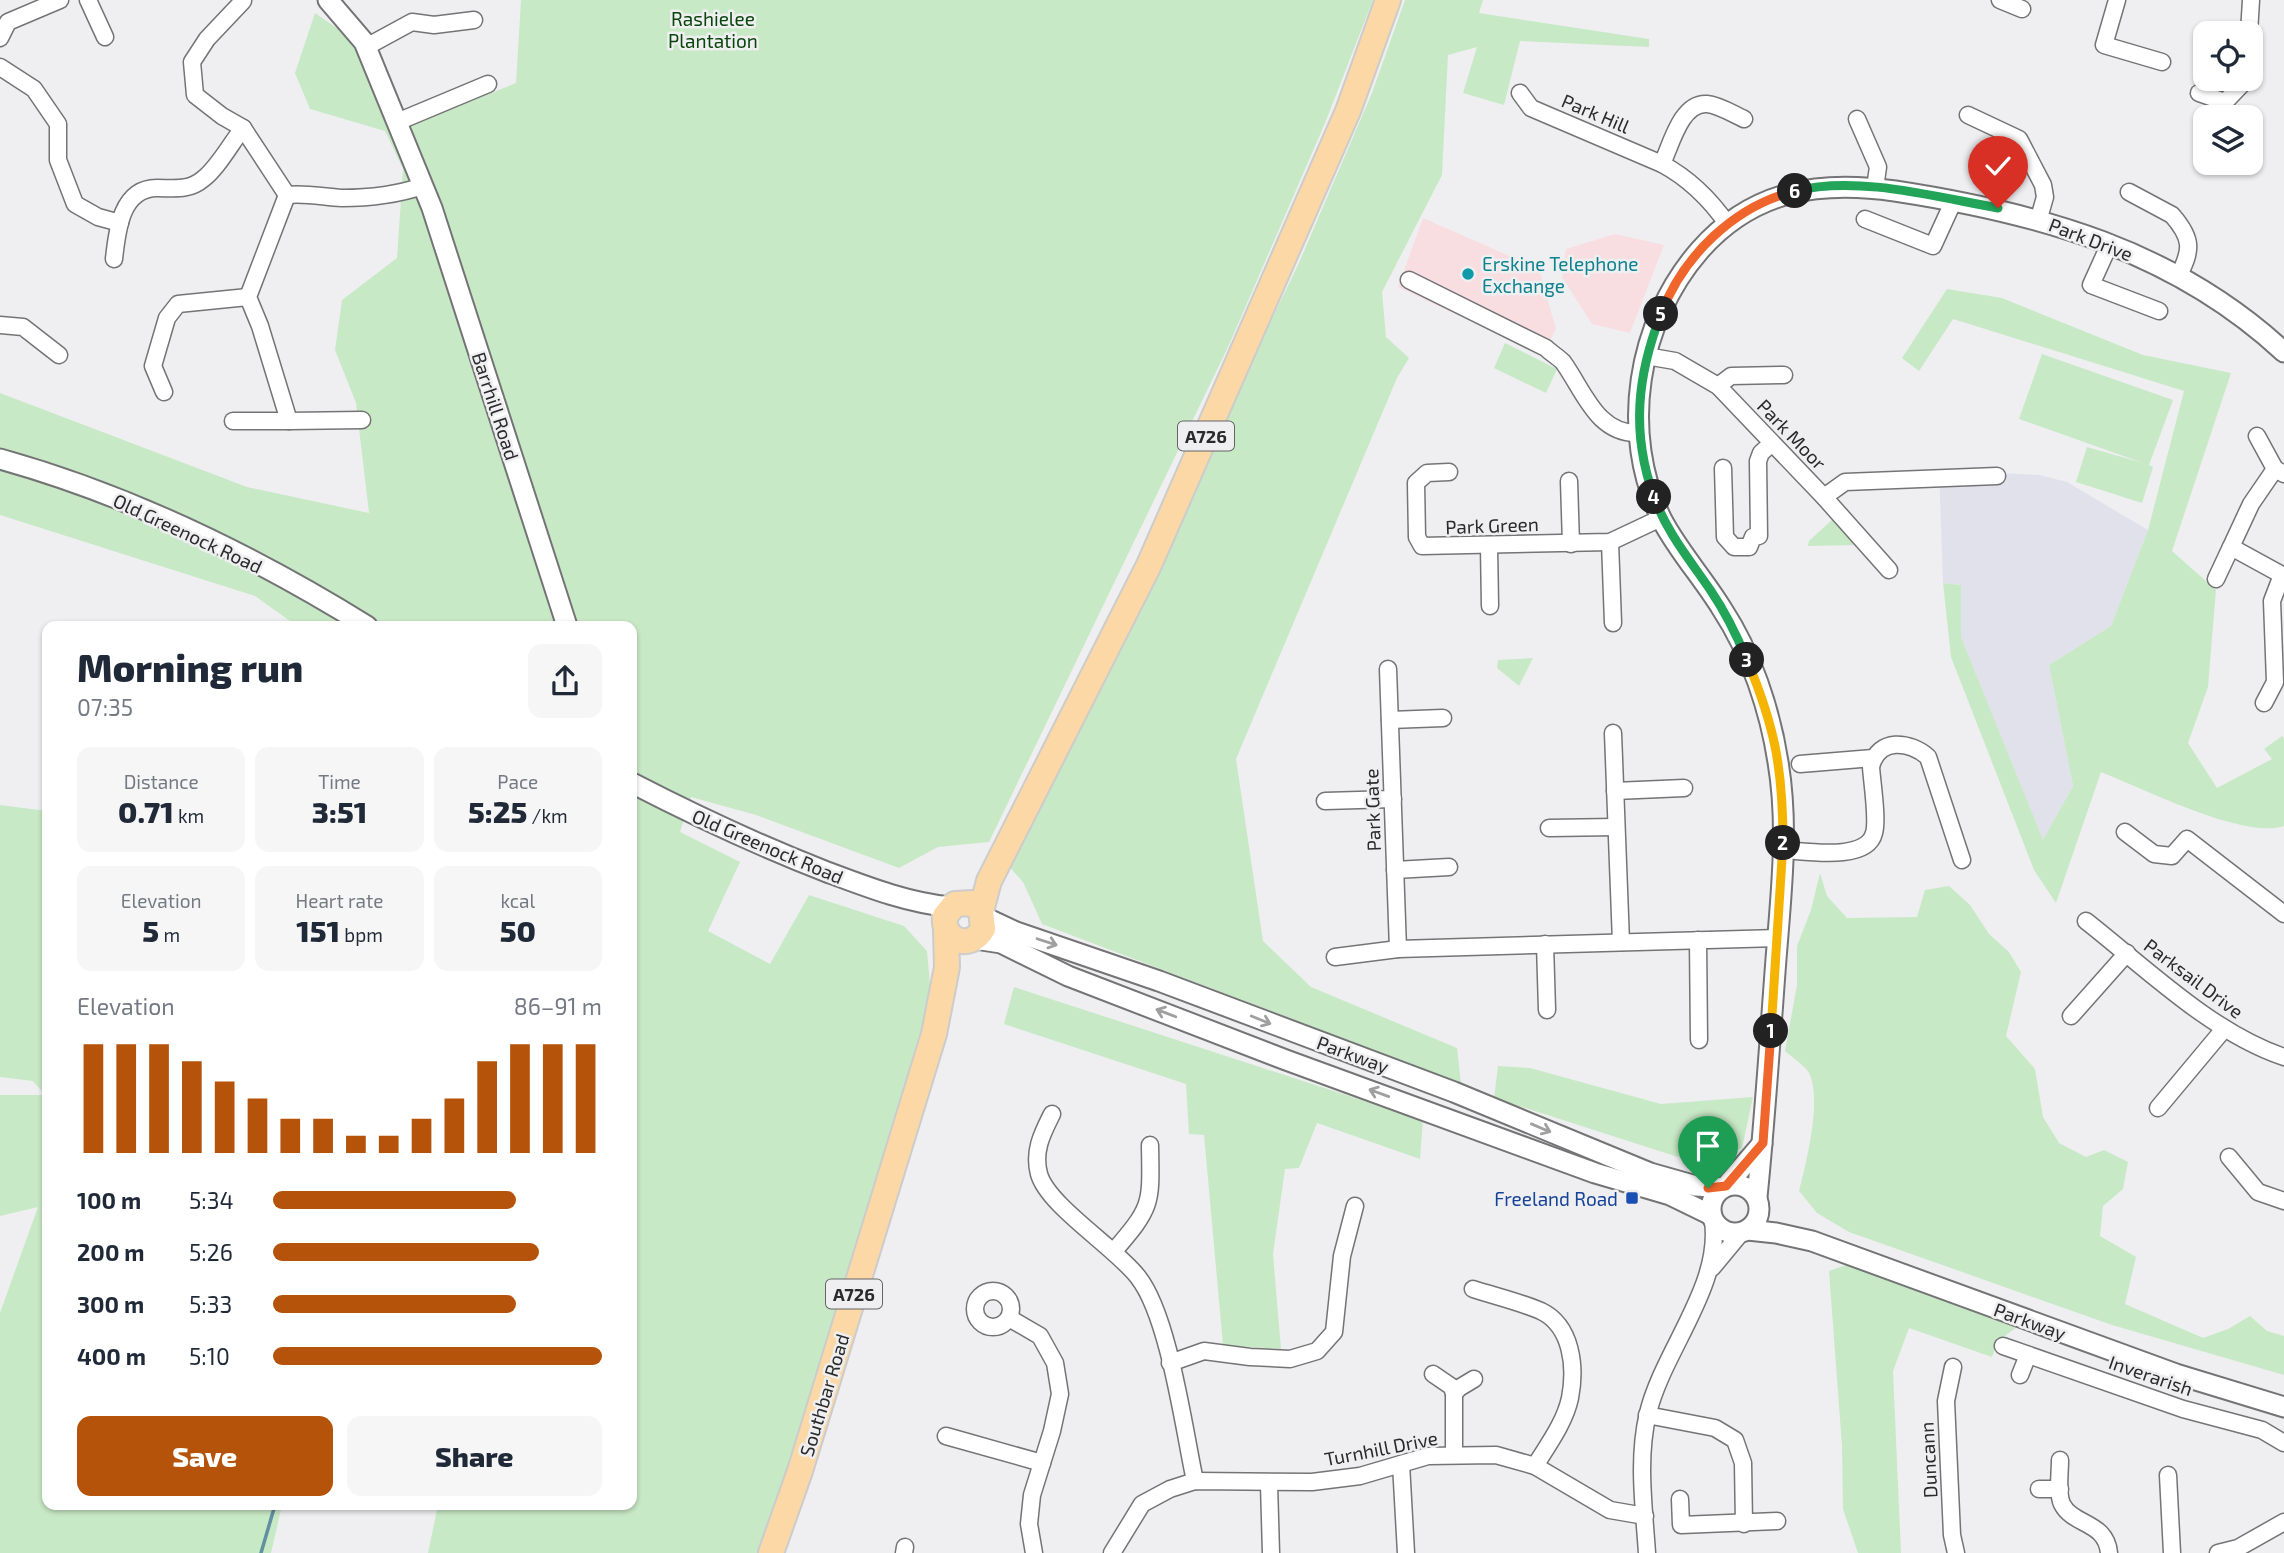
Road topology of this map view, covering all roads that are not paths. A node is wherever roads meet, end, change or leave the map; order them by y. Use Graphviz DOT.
graph roads {
  1 [pos="60,0"];
  2 [pos="88,0"];
  3 [pos="328,0"];
  4 [pos="1388,0"];
  5 [pos="2000,0"];
  6 [pos="2117,0"];
  7 [pos="2251,0"];
  8 [pos="243,1"];
  9 [pos="2022,9"];
  10 [pos="474,20"];
  11 [pos="2250,21"];
  12 [pos="106,37"];
  13 [pos="0,38"];
  14 [pos="366,47"];
  15 [pos="2162,62"];
  16 [pos="0,67"];
  17 [pos="488,84"];
  18 [pos="2236,91"];
  19 [pos="1520,93"];
  20 [pos="2199,93"];
  21 [pos="1968,115"];
  22 [pos="1744,119"];
  23 [pos="1857,119"];
  24 [pos="397,122"];
  25 [pos="243,128"];
  26 [pos="1662,164"];
  27 [pos="423,186"];
  28 [pos="1875,188"];
  29 [pos="2129,192"];
  30 [pos="287,195"];
  31 [pos="1954,200"];
  32 [pos="2039,218"];
  33 [pos="1865,219"];
  34 [pos="120,223"];
  35 [pos="1728,225"];
  36 [pos="2110,243"];
  37 [pos="114,258"];
  38 [pos="2178,276"];
  39 [pos="1409,280"];
  40 [pos="248,297"];
  41 [pos="2159,312"];
  42 [pos="0,324"];
  43 [pos="2284,352"];
  44 [pos="59,355"];
  45 [pos="1646,356"];
  46 [pos="1784,375"];
  47 [pos="1718,386"];
  48 [pos="164,392"];
  49 [pos="362,420"];
  50 [pos="233,421"];
  51 [pos="289,421"];
  52 [pos="1639,433"];
  53 [pos="2257,436"];
  54 [pos="1771,444"];
  55 [pos="0,459"];
  56 [pos="1723,468"];
  57 [pos="2279,471"];
  58 [pos="1449,472"];
  59 [pos="1997,476"];
  60 [pos="1569,481"];
  61 [pos="1824,497"];
  62 [pos="1661,518"];
  63 [pos="1610,542"];
  64 [pos="1571,544"];
  65 [pos="1489,547"];
  66 [pos="2231,548"];
  67 [pos="1889,570"];
  68 [pos="2283,575"];
  69 [pos="2216,579"];
  70 [pos="1490,606"];
  71 [pos="358,621"];
  72 [pos="565,621"];
  73 [pos="1613,623"];
  74 [pos="1388,669"];
  75 [pos="2280,684"];
  76 [pos="2264,703"];
  77 [pos="1443,718"];
  78 [pos="1390,720"];
  79 [pos="1613,733"];
  80 [pos="1873,758"];
  81 [pos="1800,764"];
  82 [pos="637,786"];
  83 [pos="1684,788"];
  84 [pos="1615,791"];
  85 [pos="1393,799"];
  86 [pos="1325,801"];
  87 [pos="1616,827"];
  88 [pos="1549,828"];
  89 [pos="2125,832"];
  90 [pos="1783,850"];
  91 [pos="999,860"];
  92 [pos="1962,860"];
  93 [pos="1449,867"];
  94 [pos="1395,870"];
  95 [pos="2284,914"];
  96 [pos="949,917"];
  97 [pos="2086,921"];
  98 [pos="978,927"];
  99 [pos="1777,938"];
  100 [pos="1698,940"];
  101 [pos="1621,942"];
  102 [pos="1545,944"];
  103 [pos="1398,949"];
  104 [pos="2127,953"];
  105 [pos="1335,957"];
  106 [pos="1546,1010"];
  107 [pos="2071,1017"];
  108 [pos="2224,1029"];
  109 [pos="934,1034"];
  110 [pos="1699,1040"];
  111 [pos="2284,1057"];
  112 [pos="2158,1108"];
  113 [pos="1052,1114"];
  114 [pos="1763,1143"];
  115 [pos="1150,1145"];
  116 [pos="2229,1157"];
  117 [pos="1724,1187"];
  118 [pos="1758,1200"];
  119 [pos="2284,1201"];
  120 [pos="1355,1206"];
  121 [pos="1712,1218"];
  122 [pos="1745,1232"];
  123 [pos="1812,1241"];
  124 [pos="1114,1251"];
  125 [pos="1707,1275"];
  126 [pos="1473,1289"];
  127 [pos="1009,1318"];
  128 [pos="2003,1346"];
  129 [pos="2028,1355"];
  130 [pos="1170,1363"];
  131 [pos="1953,1367"];
  132 [pos="1433,1374"];
  133 [pos="2020,1375"];
  134 [pos="1474,1379"];
  135 [pos="1454,1394"];
  136 [pos="2250,1396"];
  137 [pos="1964,1399"];
  138 [pos="2284,1399"];
  139 [pos="1946,1401"];
  140 [pos="2284,1407"];
  141 [pos="1647,1415"];
  142 [pos="946,1436"];
  143 [pos="2284,1443"];
  144 [pos="1454,1455"];
  145 [pos="2060,1460"];
  146 [pos="1042,1464"];
  147 [pos="1401,1464"];
  148 [pos="1535,1466"];
  149 [pos="2168,1475"];
  150 [pos="1195,1481"];
  151 [pos="1269,1484"];
  152 [pos="2039,1489"];
  153 [pos="2060,1489"];
  154 [pos="1680,1499"];
  155 [pos="1645,1516"];
  156 [pos="1777,1521"];
  157 [pos="2284,1522"];
  158 [pos="1744,1524"];
  159 [pos="2238,1550"];
  160 [pos="771,1553"];
  161 [pos="1034,1553"];
  162 [pos="1112,1553"];
  163 [pos="1270,1553"];
  164 [pos="1406,1553"];
  165 [pos="1647,1553"];
  166 [pos="1956,1553"];
  167 [pos="2109,1553"];
  168 [pos="2172,1553"];
  169 [pos="2218,1553"];
  1 -- 13 [label="street"];
  2 -- 12 [label="street"];
  3 -- 14 [label="street, Barrhill Road"];
  4 -- 91 [label="main road, A726"];
  5 -- 9 [label="street"];
  6 -- 15 [label="street"];
  7 -- 11 [label="street"];
  8 -- 25 [label="street"];
  10 -- 14 [label="street"];
  14 -- 24 [label="street, Barrhill Road"];
  16 -- 34 [label="street"];
  17 -- 24 [label="street"];
  18 -- 20 [label="street"];
  19 -- 26 [label="street, Park Hill"];
  21 -- 32 [label="street"];
  22 -- 26 [label="street"];
  23 -- 28 [label="street"];
  24 -- 27 [label="street, Barrhill Road"];
  25 -- 30 [label="street"];
  25 -- 34 [label="street"];
  26 -- 35 [label="street, Park Hill"];
  27 -- 30 [label="street"];
  27 -- 72 [label="street, Barrhill Road"];
  28 -- 31 [label="street, Park Drive"];
  28 -- 35 [label="street, Park Drive"];
  29 -- 38 [label="street"];
  30 -- 40 [label="street"];
  31 -- 32 [label="street, Park Drive"];
  31 -- 33 [label="street"];
  32 -- 36 [label="street, Park Drive"];
  34 -- 37 [label="street"];
  35 -- 45 [label="street, Park Drive"];
  36 -- 38 [label="street, Park Drive"];
  36 -- 41 [label="street"];
  38 -- 43 [label="street, Park Drive"];
  39 -- 52 [label="street"];
  40 -- 48 [label="street"];
  40 -- 51 [label="street"];
  42 -- 44 [label="street"];
  45 -- 47 [label="street, Park Moor"];
  45 -- 52 [label="street, Park Drive"];
  46 -- 47 [label="street"];
  47 -- 54 [label="street, Park Moor"];
  49 -- 51 [label="street"];
  50 -- 51 [label="street"];
  52 -- 62 [label="street, Park Drive"];
  53 -- 57 [label="street"];
  54 -- 56 [label="street"];
  54 -- 61 [label="street, Park Moor"];
  55 -- 71 [label="street, Old Greenock Road"];
  57 -- 66 [label="street"];
  58 -- 65 [label="street, Park Green"];
  59 -- 61 [label="street"];
  60 -- 64 [label="street"];
  61 -- 67 [label="street, Park Moor"];
  62 -- 63 [label="street, Park Green"];
  62 -- 90 [label="street, Park Drive"];
  63 -- 64 [label="street, Park Green"];
  63 -- 73 [label="street"];
  64 -- 65 [label="street, Park Green"];
  65 -- 70 [label="street"];
  66 -- 68 [label="street"];
  66 -- 69 [label="street"];
  68 -- 75 [label="street"];
  74 -- 78 [label="street, Park Gate"];
  75 -- 76 [label="street"];
  77 -- 78 [label="street"];
  78 -- 85 [label="street, Park Gate"];
  79 -- 84 [label="street"];
  80 -- 81 [label="street"];
  80 -- 90 [label="street"];
  80 -- 92 [label="street"];
  82 -- 96 [label="street, Old Greenock Road"];
  83 -- 84 [label="street"];
  84 -- 87 [label="street"];
  85 -- 86 [label="street"];
  85 -- 94 [label="street, Park Gate"];
  87 -- 88 [label="street"];
  87 -- 101 [label="street"];
  89 -- 95 [label="street"];
  90 -- 99 [label="street, Park Drive"];
  91 -- 96 [label="main road, A726"];
  91 -- 98 [label="main road, A726"];
  93 -- 94 [label="street"];
  94 -- 103 [label="street, Park Gate"];
  96 -- 98 [label="main road"];
  96 -- 98 [label="main road"];
  96 -- 109 [label="main road, Southbar Road / A726"];
  97 -- 104 [label="street, Parksail Drive"];
  98 -- 109 [label="main road, Southbar Road / A726"];
  98 -- 117 [label="street, Parkway, one-way"];
  121 -- 98 [label="street, Parkway, one-way"];
  99 -- 100 [label="street"];
  99 -- 114 [label="street, Park Drive"];
  100 -- 101 [label="street"];
  100 -- 110 [label="street"];
  101 -- 102 [label="street"];
  102 -- 103 [label="street"];
  102 -- 106 [label="street"];
  103 -- 105 [label="street"];
  104 -- 107 [label="street"];
  104 -- 108 [label="street, Parksail Drive"];
  108 -- 111 [label="street, Parksail Drive"];
  108 -- 112 [label="street"];
  109 -- 160 [label="main road, Southbar Road / A726"];
  113 -- 124 [label="street"];
  114 -- 117 [label="street"];
  114 -- 118 [label="street, Park Drive"];
  115 -- 124 [label="street"];
  116 -- 119 [label="street"];
  117 -- 118 [label="street"];
  117 -- 121 [label="street"];
  118 -- 122 [label="street"];
  118 -- 123 [label="street, Parkway"];
  120 -- 130 [label="street"];
  121 -- 122 [label="street"];
  121 -- 125 [label="street"];
  122 -- 123 [label="street, Parkway"];
  122 -- 125 [label="street"];
  123 -- 136 [label="street, Parkway"];
  124 -- 130 [label="street"];
  125 -- 141 [label="street"];
  126 -- 148 [label="street"];
  127 -- 146 [label="street"];
  128 -- 129 [label="street, Inverarish"];
  129 -- 133 [label="street"];
  129 -- 143 [label="street, Inverarish"];
  130 -- 150 [label="street"];
  131 -- 139 [label="street, Duncann"];
  132 -- 135 [label="street"];
  134 -- 135 [label="street"];
  135 -- 144 [label="street"];
  136 -- 138 [label="street, Parkway"];
  136 -- 140 [label="street, Parkway"];
  137 -- 139 [label="street"];
  139 -- 166 [label="street, Duncann"];
  141 -- 155 [label="street"];
  141 -- 158 [label="street"];
  142 -- 146 [label="street"];
  144 -- 147 [label="street, Turnhill Drive"];
  144 -- 148 [label="street, Turnhill Drive"];
  145 -- 153 [label="street"];
  146 -- 161 [label="street"];
  147 -- 151 [label="street, Turnhill Drive"];
  147 -- 164 [label="street"];
  148 -- 155 [label="street, Turnhill Drive"];
  149 -- 168 [label="street"];
  150 -- 151 [label="street, Turnhill Drive"];
  150 -- 162 [label="street, Turnhill Drive"];
  151 -- 163 [label="street"];
  152 -- 153 [label="street"];
  153 -- 167 [label="street"];
  154 -- 158 [label="street"];
  155 -- 165 [label="street"];
  156 -- 158 [label="street"];
  157 -- 159 [label="street"];
  159 -- 169 [label="street"];
}
